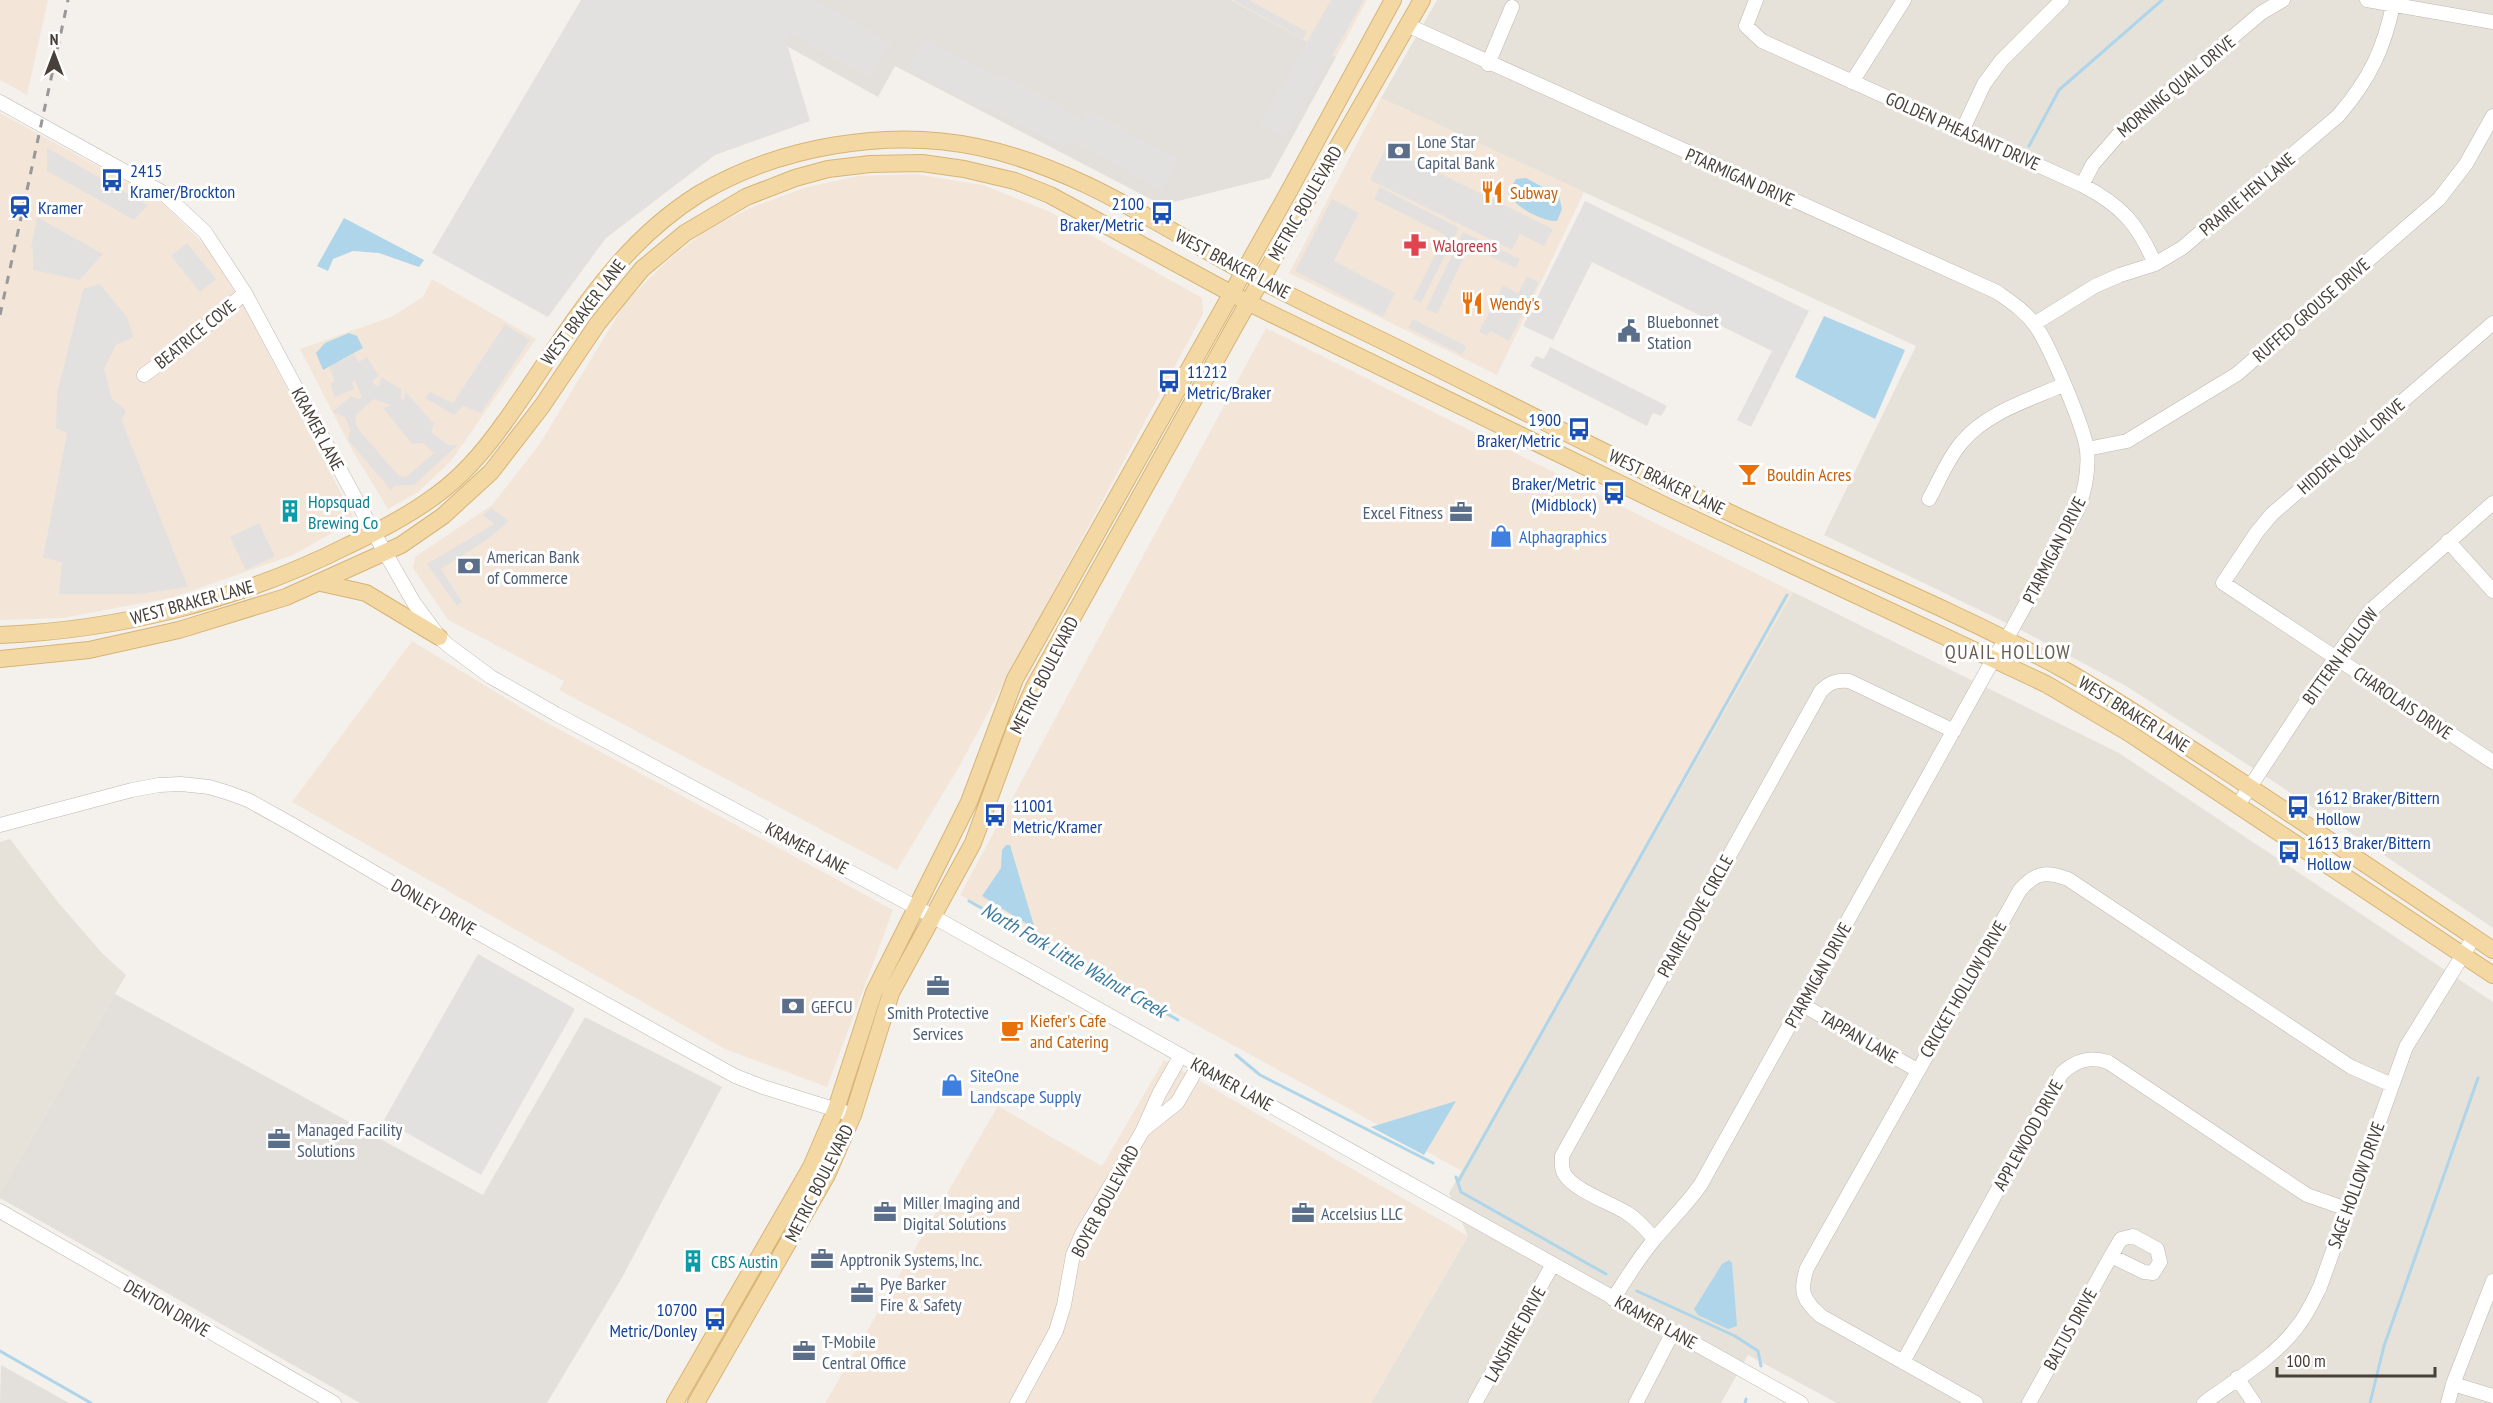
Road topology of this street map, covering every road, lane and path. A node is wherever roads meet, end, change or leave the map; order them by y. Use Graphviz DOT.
graph roads {
  1 [pos="1393,0"];
  2 [pos="1422,0"];
  3 [pos="1756,0"];
  4 [pos="1904,0"];
  5 [pos="2062,0"];
  6 [pos="2283,0"];
  7 [pos="2367,0"];
  8 [pos="2394,2"];
  9 [pos="1512,7"];
  10 [pos="2493,22"];
  11 [pos="1407,26"];
  12 [pos="1488,63"];
  13 [pos="1852,82"];
  14 [pos="0,102"];
  15 [pos="2493,116"];
  16 [pos="1962,131"];
  17 [pos="809,150"];
  18 [pos="784,158"];
  19 [pos="818,171"];
  20 [pos="792,179"];
  21 [pos="2082,185"];
  22 [pos="2156,264"];
  23 [pos="1244,272"];
  24 [pos="1261,280"];
  25 [pos="245,293"];
  26 [pos="1232,293"];
  27 [pos="1249,303"];
  28 [pos="2493,323"];
  29 [pos="2034,324"];
  30 [pos="560,339"];
  31 [pos="580,350"];
  32 [pos="144,375"];
  33 [pos="1467,383"];
  34 [pos="2063,385"];
  35 [pos="1453,402"];
  36 [pos="2087,450"];
  37 [pos="1678,488"];
  38 [pos="1929,499"];
  39 [pos="2493,503"];
  40 [pos="1666,506"];
  41 [pos="374,533"];
  42 [pos="2448,541"];
  43 [pos="385,553"];
  44 [pos="321,583"];
  45 [pos="2223,583"];
  46 [pos="1068,586"];
  47 [pos="2493,591"];
  48 [pos="1085,596"];
  49 [pos="85,627"];
  50 [pos="0,635"];
  51 [pos="439,637"];
  52 [pos="2006,640"];
  53 [pos="89,650"];
  54 [pos="1994,658"];
  55 [pos="2336,658"];
  56 [pos="0,659"];
  57 [pos="1954,731"];
  58 [pos="2493,762"];
  59 [pos="2250,787"];
  60 [pos="2238,805"];
  61 [pos="0,825"];
  62 [pos="916,907"];
  63 [pos="932,916"];
  64 [pos="2474,937"];
  65 [pos="2493,950"];
  66 [pos="2463,955"];
  67 [pos="2493,975"];
  68 [pos="1802,1004"];
  69 [pos="1180,1055"];
  70 [pos="1199,1065"];
  71 [pos="1917,1070"];
  72 [pos="2392,1085"];
  73 [pos="836,1108"];
  74 [pos="853,1115"];
  75 [pos="1142,1132"];
  76 [pos="2347,1209"];
  77 [pos="0,1211"];
  78 [pos="1654,1239"];
  79 [pos="2111,1256"];
  80 [pos="1553,1264"];
  81 [pos="2493,1281"];
  82 [pos="1613,1299"];
  83 [pos="1673,1332"];
  84 [pos="1903,1362"];
  85 [pos="2237,1378"];
  86 [pos="2453,1383"];
  87 [pos="2493,1396"];
  88 [pos="334,1403"];
  89 [pos="675,1403"];
  90 [pos="696,1403"];
  91 [pos="1017,1403"];
  92 [pos="1475,1403"];
  93 [pos="1636,1403"];
  94 [pos="1800,1403"];
  95 [pos="1976,1403"];
  96 [pos="2029,1403"];
  97 [pos="2204,1403"];
  98 [pos="2254,1403"];
  99 [pos="2448,1403"];
  1 -- 23 [label="main road, METRIC BOULEVARD"];
  2 -- 11 [label="main road, METRIC BOULEVARD"];
  3 -- 13 [label="street, GOLDEN PHEASANT DRIVE"];
  4 -- 13 [label="street"];
  5 -- 16 [label="street"];
  6 -- 21 [label="street, MORNING QUAIL DRIVE"];
  7 -- 8 [label="street"];
  8 -- 10 [label="street"];
  8 -- 22 [label="street, PRAIRIE HEN LANE"];
  9 -- 12 [label="street"];
  11 -- 12 [label="street, PTARMIGAN DRIVE"];
  11 -- 24 [label="main road, METRIC BOULEVARD"];
  12 -- 29 [label="street, PTARMIGAN DRIVE"];
  13 -- 16 [label="street, GOLDEN PHEASANT DRIVE"];
  14 -- 25 [label="street, KRAMER LANE"];
  15 -- 36 [label="street, RUFFED GROUSE DRIVE"];
  16 -- 21 [label="street, GOLDEN PHEASANT DRIVE"];
  17 -- 18 [label="main road, WEST BRAKER LANE"];
  17 -- 19 [label="main road"];
  17 -- 23 [label="main road, WEST BRAKER LANE"];
  18 -- 20 [label="main road"];
  18 -- 30 [label="main road, WEST BRAKER LANE"];
  19 -- 20 [label="main road, WEST BRAKER LANE"];
  19 -- 26 [label="main road, WEST BRAKER LANE"];
  20 -- 31 [label="main road, WEST BRAKER LANE"];
  21 -- 22 [label="street, GOLDEN PHEASANT DRIVE"];
  22 -- 29 [label="street, PRAIRIE HEN LANE"];
  23 -- 24 [label="main road, WEST BRAKER LANE"];
  23 -- 26 [label="main road, METRIC BOULEVARD"];
  24 -- 27 [label="main road, METRIC BOULEVARD"];
  24 -- 33 [label="main road, WEST BRAKER LANE"];
  25 -- 32 [label="street, BEATRICE COVE"];
  25 -- 41 [label="street, KRAMER LANE"];
  26 -- 27 [label="main road, WEST BRAKER LANE"];
  26 -- 46 [label="main road, METRIC BOULEVARD"];
  27 -- 35 [label="main road, WEST BRAKER LANE"];
  27 -- 48 [label="main road, METRIC BOULEVARD"];
  28 -- 45 [label="street, HIDDEN QUAIL DRIVE"];
  29 -- 34 [label="street, PTARMIGAN DRIVE"];
  30 -- 31 [label="main road"];
  30 -- 41 [label="main road, WEST BRAKER LANE"];
  31 -- 43 [label="main road, WEST BRAKER LANE"];
  33 -- 35 [label="main road"];
  33 -- 37 [label="main road, WEST BRAKER LANE"];
  34 -- 36 [label="street, PTARMIGAN DRIVE"];
  34 -- 38 [label="street"];
  35 -- 40 [label="main road, WEST BRAKER LANE"];
  36 -- 52 [label="street, PTARMIGAN DRIVE"];
  37 -- 40 [label="main road"];
  37 -- 52 [label="main road, WEST BRAKER LANE"];
  39 -- 42 [label="street, BITTERN HOLLOW"];
  40 -- 54 [label="main road, WEST BRAKER LANE"];
  41 -- 43 [label="street, KRAMER LANE"];
  41 -- 49 [label="main road, WEST BRAKER LANE"];
  42 -- 47 [label="street"];
  42 -- 55 [label="street, BITTERN HOLLOW"];
  43 -- 44 [label="main road, WEST BRAKER LANE"];
  43 -- 51 [label="street, KRAMER LANE"];
  44 -- 51 [label="main road"];
  44 -- 53 [label="main road, WEST BRAKER LANE"];
  45 -- 55 [label="street, CHAROLAIS DRIVE"];
  46 -- 48 [label="main road"];
  46 -- 62 [label="main road, METRIC BOULEVARD"];
  48 -- 63 [label="main road, METRIC BOULEVARD"];
  49 -- 50 [label="main road, WEST BRAKER LANE"];
  49 -- 53 [label="main road"];
  51 -- 62 [label="street, KRAMER LANE"];
  52 -- 54 [label="street, PTARMIGAN DRIVE"];
  52 -- 59 [label="main road, WEST BRAKER LANE"];
  53 -- 56 [label="main road, WEST BRAKER LANE"];
  54 -- 57 [label="street, PTARMIGAN DRIVE"];
  54 -- 60 [label="main road, WEST BRAKER LANE"];
  55 -- 58 [label="street, CHAROLAIS DRIVE"];
  55 -- 59 [label="street, BITTERN HOLLOW"];
  57 -- 68 [label="street, PTARMIGAN DRIVE"];
  57 -- 78 [label="street, PRAIRIE DOVE CIRCLE"];
  59 -- 60 [label="street, BITTERN HOLLOW"];
  59 -- 64 [label="main road, WEST BRAKER LANE"];
  60 -- 66 [label="main road, WEST BRAKER LANE"];
  61 -- 73 [label="street, DONLEY DRIVE"];
  62 -- 63 [label="street, KRAMER LANE"];
  62 -- 73 [label="main road, METRIC BOULEVARD"];
  63 -- 69 [label="street, KRAMER LANE"];
  63 -- 74 [label="main road, METRIC BOULEVARD"];
  64 -- 65 [label="main road, WEST BRAKER LANE"];
  64 -- 66 [label="street, SAGE HOLLOW DRIVE"];
  66 -- 67 [label="main road, WEST BRAKER LANE"];
  66 -- 72 [label="street, SAGE HOLLOW DRIVE"];
  68 -- 71 [label="street, TAPPAN LANE"];
  68 -- 78 [label="street, PTARMIGAN DRIVE"];
  69 -- 70 [label="street, KRAMER LANE"];
  69 -- 75 [label="street, BOYER BOULEVARD"];
  70 -- 75 [label="street, BOYER BOULEVARD"];
  70 -- 80 [label="street, KRAMER LANE"];
  71 -- 72 [label="street, CRICKET HOLLOW DRIVE"];
  71 -- 84 [label="street, CRICKET HOLLOW DRIVE"];
  72 -- 76 [label="street, SAGE HOLLOW DRIVE"];
  73 -- 74 [label="street, DONLEY DRIVE"];
  73 -- 89 [label="main road, METRIC BOULEVARD"];
  74 -- 90 [label="main road, METRIC BOULEVARD"];
  75 -- 91 [label="street, BOYER BOULEVARD"];
  76 -- 84 [label="street, APPLEWOOD DRIVE"];
  76 -- 85 [label="street, SAGE HOLLOW DRIVE"];
  77 -- 88 [label="street, DENTON DRIVE"];
  78 -- 82 [label="street, PTARMIGAN DRIVE"];
  79 -- 96 [label="street, BALTUS DRIVE"];
  80 -- 82 [label="street, KRAMER LANE"];
  80 -- 92 [label="street, LANSHIRE DRIVE"];
  81 -- 86 [label="street"];
  82 -- 83 [label="street, KRAMER LANE"];
  83 -- 93 [label="street"];
  83 -- 94 [label="street, KRAMER LANE"];
  84 -- 95 [label="street, CRICKET HOLLOW DRIVE"];
  85 -- 97 [label="street, SAGE HOLLOW DRIVE"];
  85 -- 98 [label="street"];
  86 -- 87 [label="street"];
  86 -- 99 [label="street"];
}
